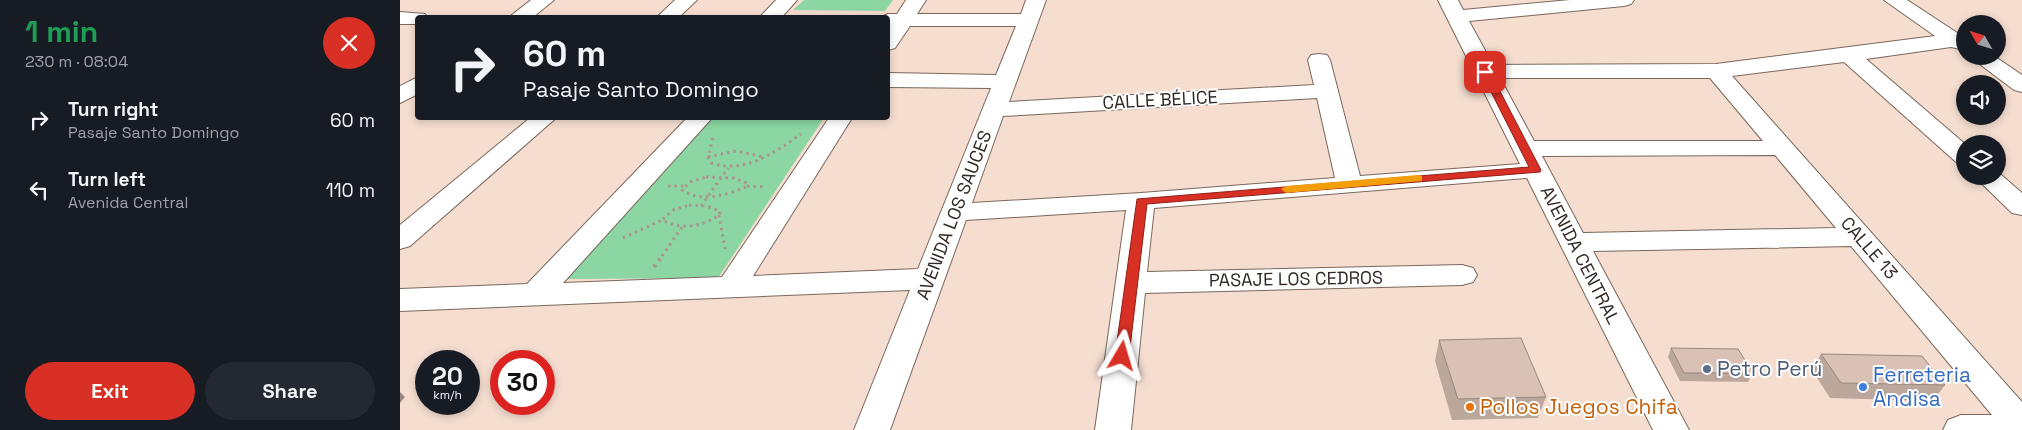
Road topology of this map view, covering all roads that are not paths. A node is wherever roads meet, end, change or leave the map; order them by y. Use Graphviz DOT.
graph roads {
  1 [pos="413,0"];
  2 [pos="544,0"];
  3 [pos="687,0"];
  4 [pos="787,0"];
  5 [pos="916,0"];
  6 [pos="1624,0"];
  7 [pos="1894,0"];
  8 [pos="400,8"];
  9 [pos="1452,8"];
  10 [pos="1033,10"];
  11 [pos="522,15"];
  12 [pos="670,15"];
  13 [pos="772,15"];
  14 [pos="400,18"];
  15 [pos="415,18"];
  16 [pos="895,20"];
  17 [pos="890,37"];
  18 [pos="1956,41"];
  19 [pos="1956,44"];
  20 [pos="1849,55"];
  21 [pos="1319,60"];
  22 [pos="1992,65"];
  23 [pos="1716,70"];
  24 [pos="1485,72"];
  25 [pos="890,80"];
  26 [pos="1006,82"];
  27 [pos="2022,85"];
  28 [pos="415,86"];
  29 [pos="1326,91"];
  30 [pos="400,96"];
  31 [pos="994,110"];
  32 [pos="542,120"];
  33 [pos="839,120"];
  34 [pos="707,125"];
  35 [pos="1782,148"];
  36 [pos="1956,149"];
  37 [pos="1530,160"];
  38 [pos="1348,184"];
  39 [pos="1997,185"];
  40 [pos="1141,201"];
  41 [pos="2022,207"];
  42 [pos="955,212"];
  43 [pos="1859,237"];
  44 [pos="400,240"];
  45 [pos="1573,242"];
  46 [pos="1462,275"];
  47 [pos="930,279"];
  48 [pos="1130,283"];
  49 [pos="730,287"];
  50 [pos="536,294"];
  51 [pos="400,300"];
  52 [pos="2022,428"];
  53 [pos="872,430"];
  54 [pos="1113,430"];
  55 [pos="1671,430"];
  56 [pos="1961,430"];
  1 -- 8 [label="street"];
  2 -- 11 [label="street"];
  3 -- 12 [label="street"];
  4 -- 13 [label="street"];
  5 -- 16 [label="street"];
  6 -- 9 [label="street"];
  7 -- 18 [label="street"];
  9 -- 24 [label="street, AVENIDA CENTRAL"];
  10 -- 16 [label="street"];
  10 -- 26 [label="street, AVENIDA LOS SAUCES"];
  14 -- 15 [label="street"];
  16 -- 17 [label="street"];
  19 -- 20 [label="street"];
  20 -- 23 [label="street"];
  20 -- 36 [label="street"];
  21 -- 29 [label="street"];
  22 -- 27 [label="street"];
  23 -- 24 [label="street"];
  23 -- 35 [label="street, CALLE 13"];
  24 -- 37 [label="street, AVENIDA CENTRAL"];
  25 -- 26 [label="street"];
  26 -- 31 [label="street, AVENIDA LOS SAUCES"];
  28 -- 30 [label="street"];
  29 -- 31 [label="street, CALLE BÉLICE"];
  29 -- 38 [label="street"];
  31 -- 42 [label="street, AVENIDA LOS SAUCES"];
  32 -- 44 [label="street"];
  33 -- 49 [label="street"];
  34 -- 50 [label="street"];
  35 -- 37 [label="street"];
  35 -- 43 [label="street, CALLE 13"];
  37 -- 38 [label="street"];
  37 -- 45 [label="street, AVENIDA CENTRAL"];
  38 -- 40 [label="street"];
  39 -- 41 [label="street"];
  40 -- 42 [label="street"];
  40 -- 48 [label="street"];
  42 -- 47 [label="street, AVENIDA LOS SAUCES"];
  43 -- 45 [label="street"];
  43 -- 52 [label="street, CALLE 13"];
  45 -- 55 [label="street, AVENIDA CENTRAL"];
  46 -- 48 [label="street, PASAJE LOS CEDROS"];
  47 -- 49 [label="street"];
  47 -- 53 [label="street, AVENIDA LOS SAUCES"];
  48 -- 54 [label="street"];
  49 -- 50 [label="street"];
  50 -- 51 [label="street"];
  52 -- 56 [label="street"];
}
